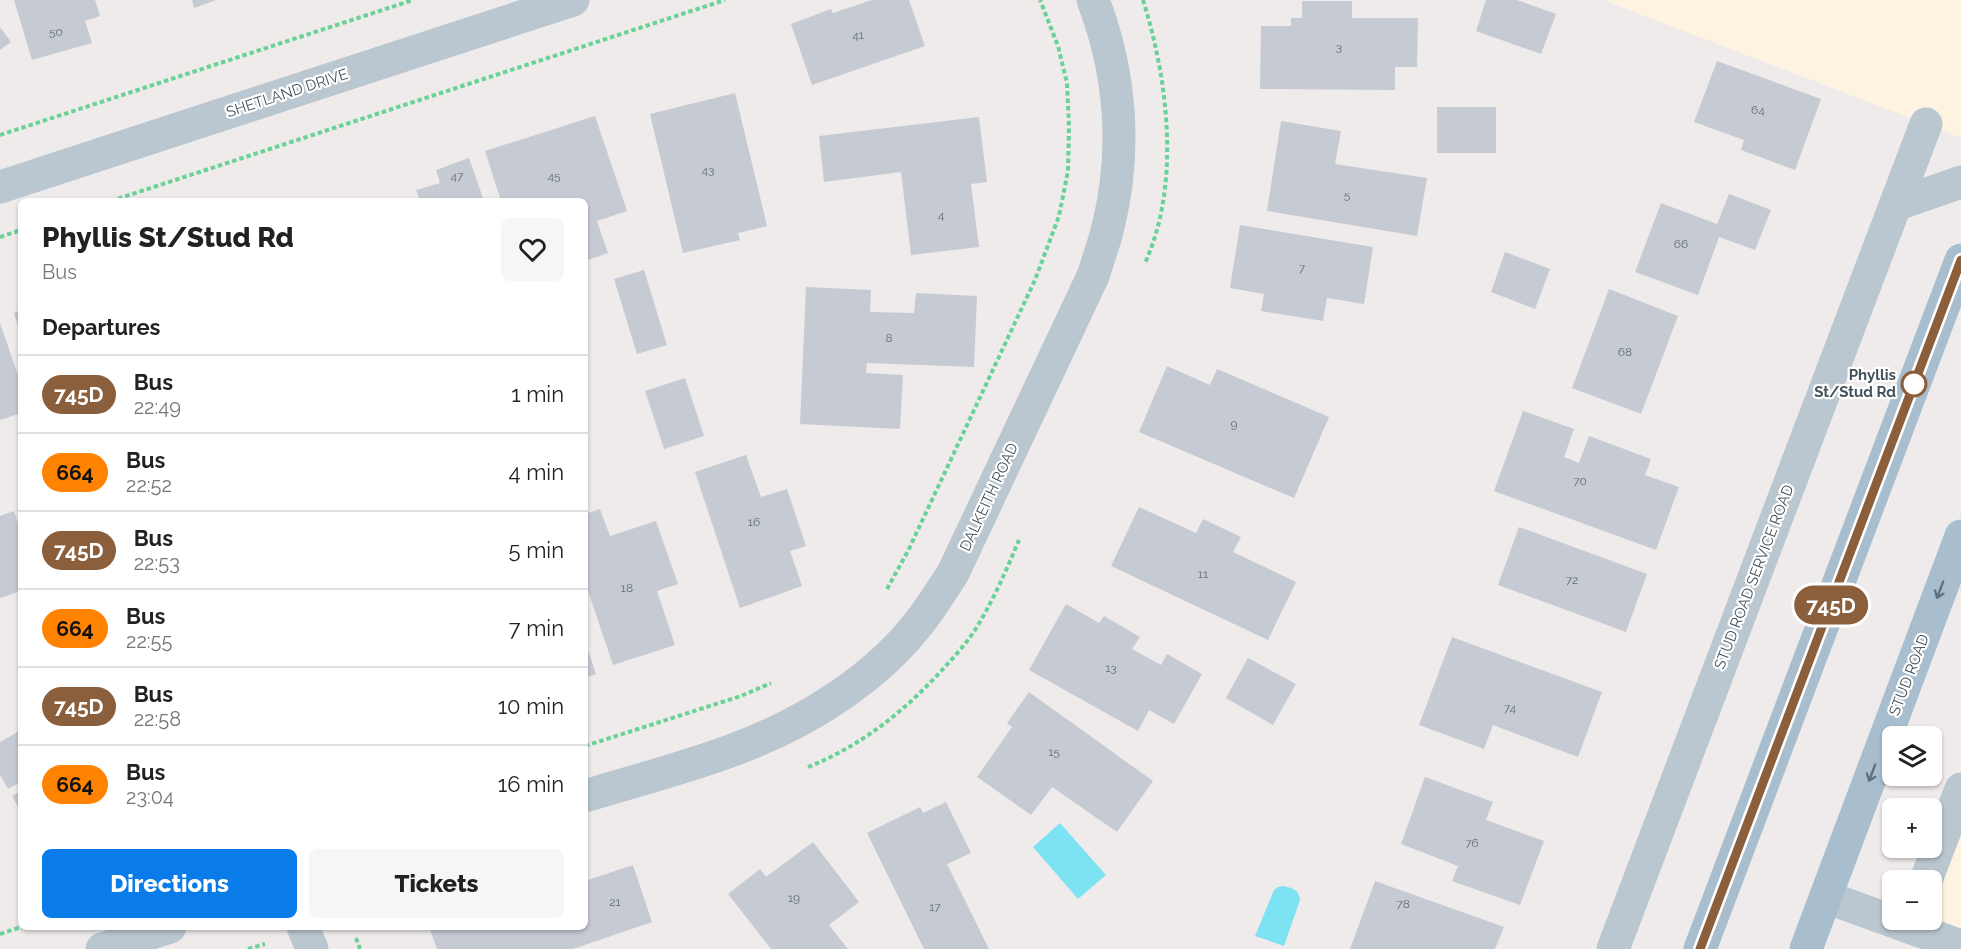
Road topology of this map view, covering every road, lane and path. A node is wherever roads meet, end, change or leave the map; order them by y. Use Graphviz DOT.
graph roads {
  1 [pos="413,0"];
  2 [pos="573,0"];
  3 [pos="725,0"];
  4 [pos="1040,0"];
  5 [pos="1093,0"];
  6 [pos="1926,124"];
  7 [pos="0,135"];
  8 [pos="1961,182"];
  9 [pos="0,187"];
  10 [pos="120,198"];
  11 [pos="1895,205"];
  12 [pos="18,231"];
  13 [pos="0,237"];
  14 [pos="1961,260"];
  15 [pos="1961,536"];
  16 [pos="886,591"];
  17 [pos="773,682"];
  18 [pos="588,745"];
  19 [pos="1961,789"];
  20 [pos="588,795"];
  21 [pos="1930,870"];
  22 [pos="1826,897"];
  23 [pos="1882,914"];
  24 [pos="18,928"];
  25 [pos="161,930"];
  26 [pos="304,930"];
  27 [pos="1926,930"];
  28 [pos="0,934"];
  29 [pos="1961,946"];
  30 [pos="102,949"];
  31 [pos="248,949"];
  32 [pos="258,949"];
  33 [pos="312,949"];
  34 [pos="1613,949"];
  35 [pos="1700,949"];
  36 [pos="1806,949"];
  1 -- 7 [label="path"];
  2 -- 9 [label="street, SHETLAND DRIVE"];
  3 -- 10 [label="path"];
  4 -- 16 [label="path"];
  5 -- 20 [label="street, DALKEITH ROAD"];
  6 -- 11 [label="street, STUD ROAD SERVICE ROAD"];
  8 -- 11 [label="street"];
  11 -- 34 [label="street, STUD ROAD SERVICE ROAD"];
  12 -- 13 [label="path"];
  14 -- 35 [label="main road"];
  15 -- 22 [label="main road, STUD ROAD, one-way"];
  17 -- 18 [label="path"];
  19 -- 21 [label="street"];
  22 -- 23 [label="street"];
  22 -- 36 [label="main road, STUD ROAD"];
  24 -- 28 [label="path"];
  25 -- 30 [label="street"];
  26 -- 33 [label="street"];
  27 -- 29 [label="street"];
  31 -- 32 [label="path"];
}
